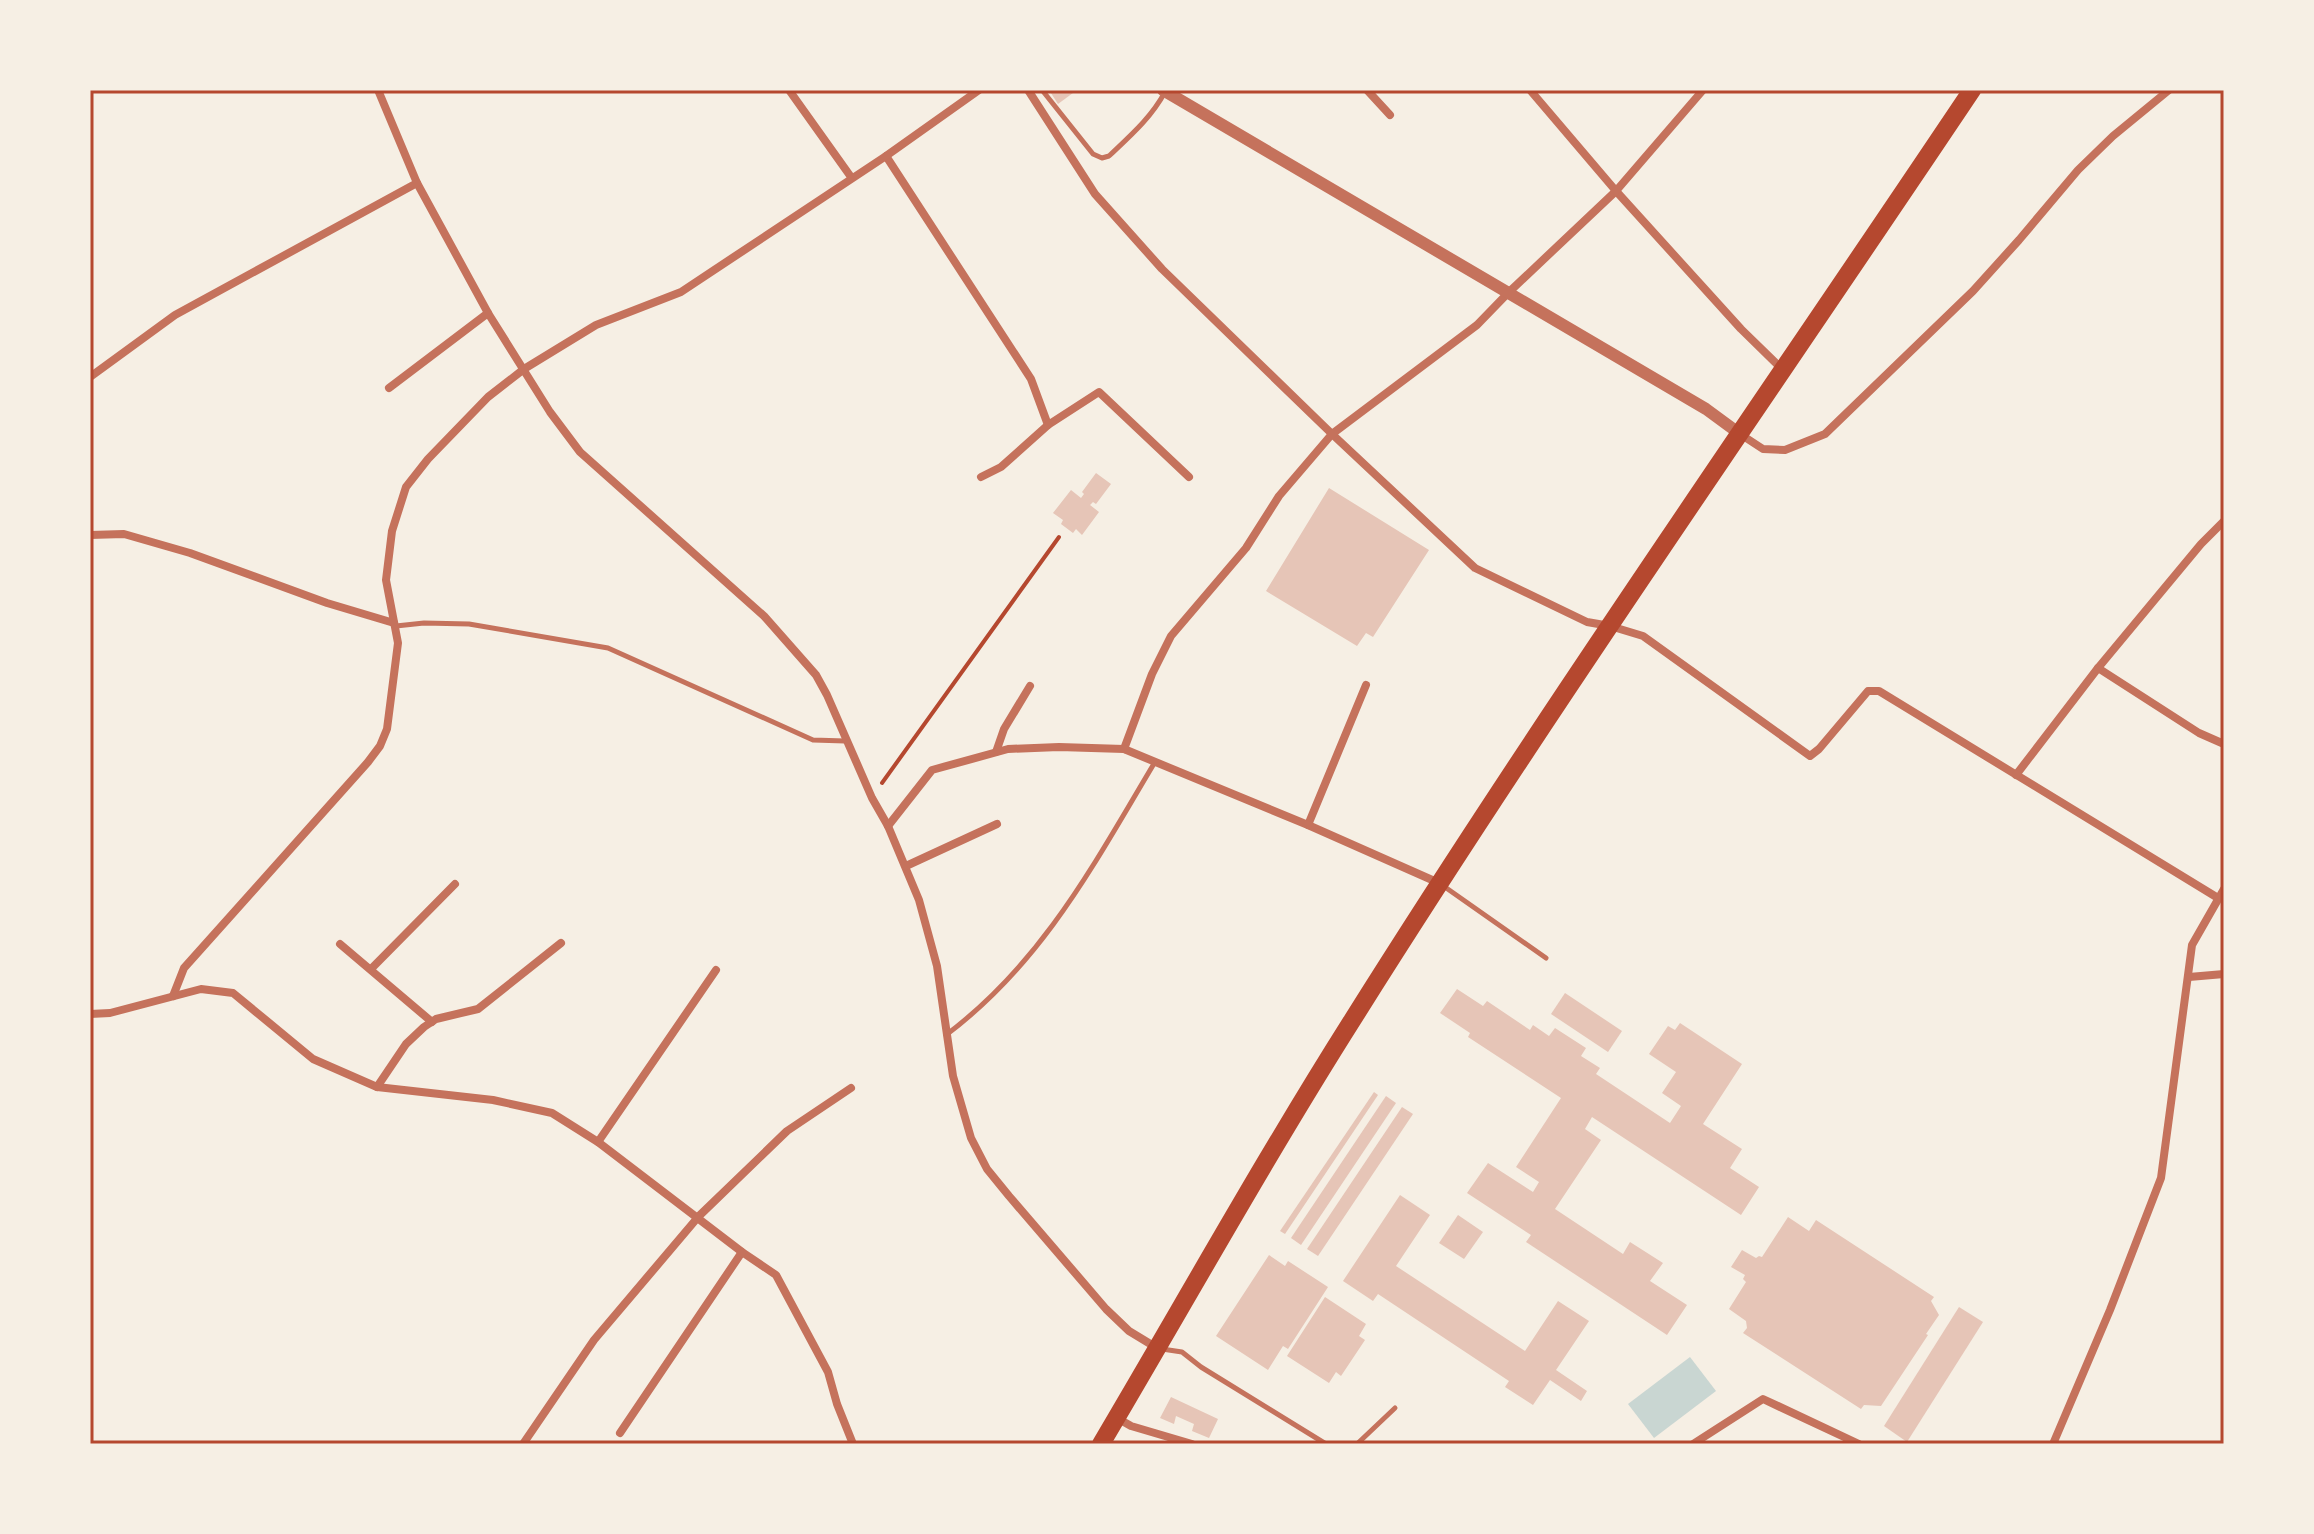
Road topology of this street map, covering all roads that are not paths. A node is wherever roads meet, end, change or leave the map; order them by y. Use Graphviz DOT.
graph roads {
  1 [pos="378,90"];
  2 [pos="789,90"];
  3 [pos="979,90"];
  4 [pos="1028,90"];
  5 [pos="1042,90"];
  6 [pos="1367,90"];
  7 [pos="1530,90"];
  8 [pos="1703,90"];
  9 [pos="1972,90"];
  10 [pos="2169,90"];
  11 [pos="1164,91"];
  12 [pos="1390,115"];
  13 [pos="886,156"];
  14 [pos="851,177"];
  15 [pos="417,183"];
  16 [pos="1616,191"];
  17 [pos="1508,293"];
  18 [pos="488,313"];
  19 [pos="524,369"];
  20 [pos="1784,371"];
  21 [pos="90,377"];
  22 [pos="389,388"];
  23 [pos="1048,425"];
  24 [pos="1332,434"];
  25 [pos="1740,434"];
  26 [pos="981,477"];
  27 [pos="1189,477"];
  28 [pos="2224,521"];
  29 [pos="90,535"];
  30 [pos="395,625"];
  31 [pos="1610,626"];
  32 [pos="2098,668"];
  33 [pos="1366,685"];
  34 [pos="1030,686"];
  35 [pos="845,741"];
  36 [pos="2224,744"];
  37 [pos="1124,749"];
  38 [pos="996,752"];
  39 [pos="1155,762"];
  40 [pos="2016,775"];
  41 [pos="997,824"];
  42 [pos="1308,825"];
  43 [pos="888,826"];
  44 [pos="906,866"];
  45 [pos="455,884"];
  46 [pos="1439,884"];
  47 [pos="2221,894"];
  48 [pos="561,943"];
  49 [pos="340,944"];
  50 [pos="1546,958"];
  51 [pos="371,969"];
  52 [pos="716,970"];
  53 [pos="2224,974"];
  54 [pos="2189,977"];
  55 [pos="173,996"];
  56 [pos="90,1014"];
  57 [pos="432,1022"];
  58 [pos="946,1035"];
  59 [pos="377,1087"];
  60 [pos="851,1088"];
  61 [pos="598,1142"];
  62 [pos="699,1216"];
  63 [pos="742,1252"];
  64 [pos="1158,1348"];
  65 [pos="1395,1408"];
  66 [pos="1117,1418"];
  67 [pos="620,1433"];
  68 [pos="523,1444"];
  69 [pos="853,1444"];
  70 [pos="1101,1444"];
  71 [pos="1192,1444"];
  72 [pos="1326,1444"];
  73 [pos="1357,1444"];
  74 [pos="1693,1444"];
  75 [pos="1859,1444"];
  76 [pos="2053,1444"];
  1 -- 15 [label="street"];
  2 -- 14 [label="street"];
  3 -- 13 [label="street"];
  4 -- 24 [label="street"];
  5 -- 11 [label="lane"];
  6 -- 12 [label="street"];
  7 -- 16 [label="street"];
  8 -- 16 [label="street"];
  9 -- 20 [label="highway"];
  10 -- 25 [label="street"];
  11 -- 17 [label="street"];
  13 -- 14 [label="street"];
  13 -- 23 [label="street"];
  14 -- 19 [label="street"];
  15 -- 18 [label="street"];
  15 -- 21 [label="street"];
  16 -- 17 [label="street"];
  16 -- 20 [label="street"];
  17 -- 24 [label="street"];
  17 -- 25 [label="street"];
  18 -- 19 [label="street"];
  18 -- 22 [label="street"];
  19 -- 30 [label="street"];
  19 -- 35 [label="street"];
  20 -- 25 [label="highway"];
  23 -- 26 [label="street"];
  23 -- 27 [label="street"];
  24 -- 31 [label="street"];
  24 -- 37 [label="street"];
  25 -- 31 [label="highway"];
  28 -- 32 [label="street"];
  29 -- 30 [label="street"];
  30 -- 35 [label="lane"];
  30 -- 55 [label="street"];
  31 -- 40 [label="street"];
  31 -- 46 [label="highway"];
  32 -- 36 [label="street"];
  32 -- 40 [label="street"];
  33 -- 42 [label="street"];
  34 -- 38 [label="street"];
  35 -- 43 [label="street"];
  37 -- 38 [label="street"];
  37 -- 39 [label="street"];
  38 -- 43 [label="street"];
  39 -- 42 [label="street"];
  39 -- 58 [label="lane"];
  40 -- 47 [label="street"];
  41 -- 44 [label="street"];
  42 -- 46 [label="street"];
  43 -- 44 [label="street"];
  44 -- 58 [label="street"];
  45 -- 51 [label="street"];
  46 -- 50 [label="lane"];
  46 -- 64 [label="highway"];
  47 -- 54 [label="street"];
  48 -- 57 [label="street"];
  49 -- 51 [label="street"];
  51 -- 57 [label="street"];
  52 -- 61 [label="street"];
  53 -- 54 [label="street"];
  54 -- 76 [label="street"];
  55 -- 56 [label="street"];
  55 -- 59 [label="street"];
  57 -- 59 [label="street"];
  58 -- 64 [label="street"];
  59 -- 61 [label="street"];
  60 -- 62 [label="street"];
  61 -- 62 [label="street"];
  62 -- 63 [label="street"];
  62 -- 68 [label="street"];
  63 -- 67 [label="street"];
  63 -- 69 [label="street"];
  64 -- 66 [label="highway"];
  64 -- 72 [label="lane"];
  65 -- 73 [label="lane"];
  66 -- 70 [label="highway"];
  66 -- 71 [label="street"];
  74 -- 75 [label="street"];
}
